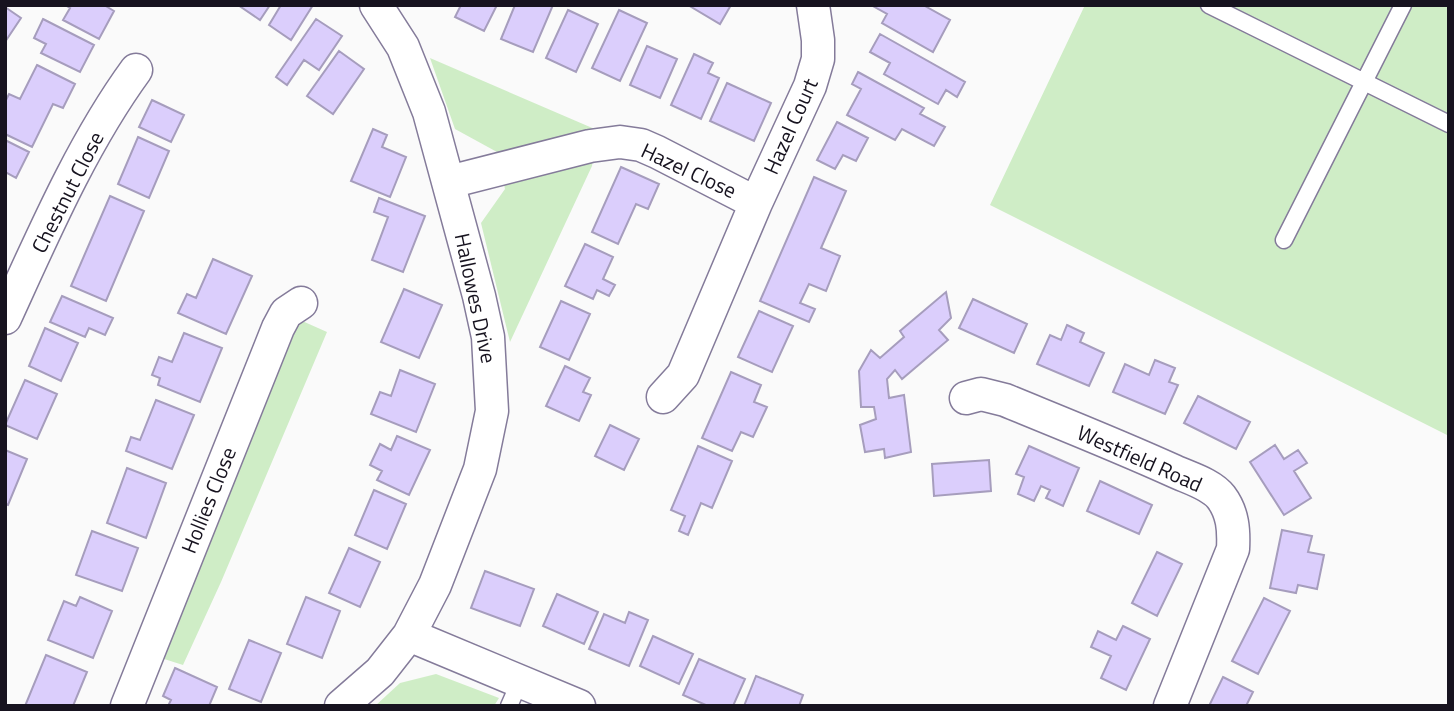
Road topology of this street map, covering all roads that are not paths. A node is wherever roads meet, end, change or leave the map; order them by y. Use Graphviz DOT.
graph roads {
  1 [pos="376,5"];
  2 [pos="813,5"];
  3 [pos="1209,5"];
  4 [pos="1403,5"];
  5 [pos="136,70"];
  6 [pos="1364,83"];
  7 [pos="1449,124"];
  8 [pos="449,182"];
  9 [pos="756,202"];
  10 [pos="1284,240"];
  11 [pos="301,303"];
  12 [pos="5,318"];
  13 [pos="663,397"];
  14 [pos="966,398"];
  15 [pos="409,635"];
  16 [pos="514,693"];
  17 [pos="127,706"];
  18 [pos="341,706"];
  19 [pos="579,706"];
  20 [pos="1170,706"];
  1 -- 8 [label="street, Hallowes Drive"];
  2 -- 9 [label="street, Hazel Court"];
  3 -- 6 [label="lane"];
  4 -- 6 [label="lane"];
  5 -- 12 [label="street, Chestnut Close"];
  6 -- 7 [label="lane"];
  6 -- 10 [label="lane"];
  8 -- 9 [label="street, Hazel Close"];
  8 -- 15 [label="street, Hallowes Drive"];
  9 -- 13 [label="street, Hazel Close"];
  11 -- 17 [label="street, Hollies Close"];
  14 -- 20 [label="street, Westfield Road"];
  15 -- 16 [label="street"];
  15 -- 18 [label="street, Hallowes Drive"];
  16 -- 19 [label="street"];
}
